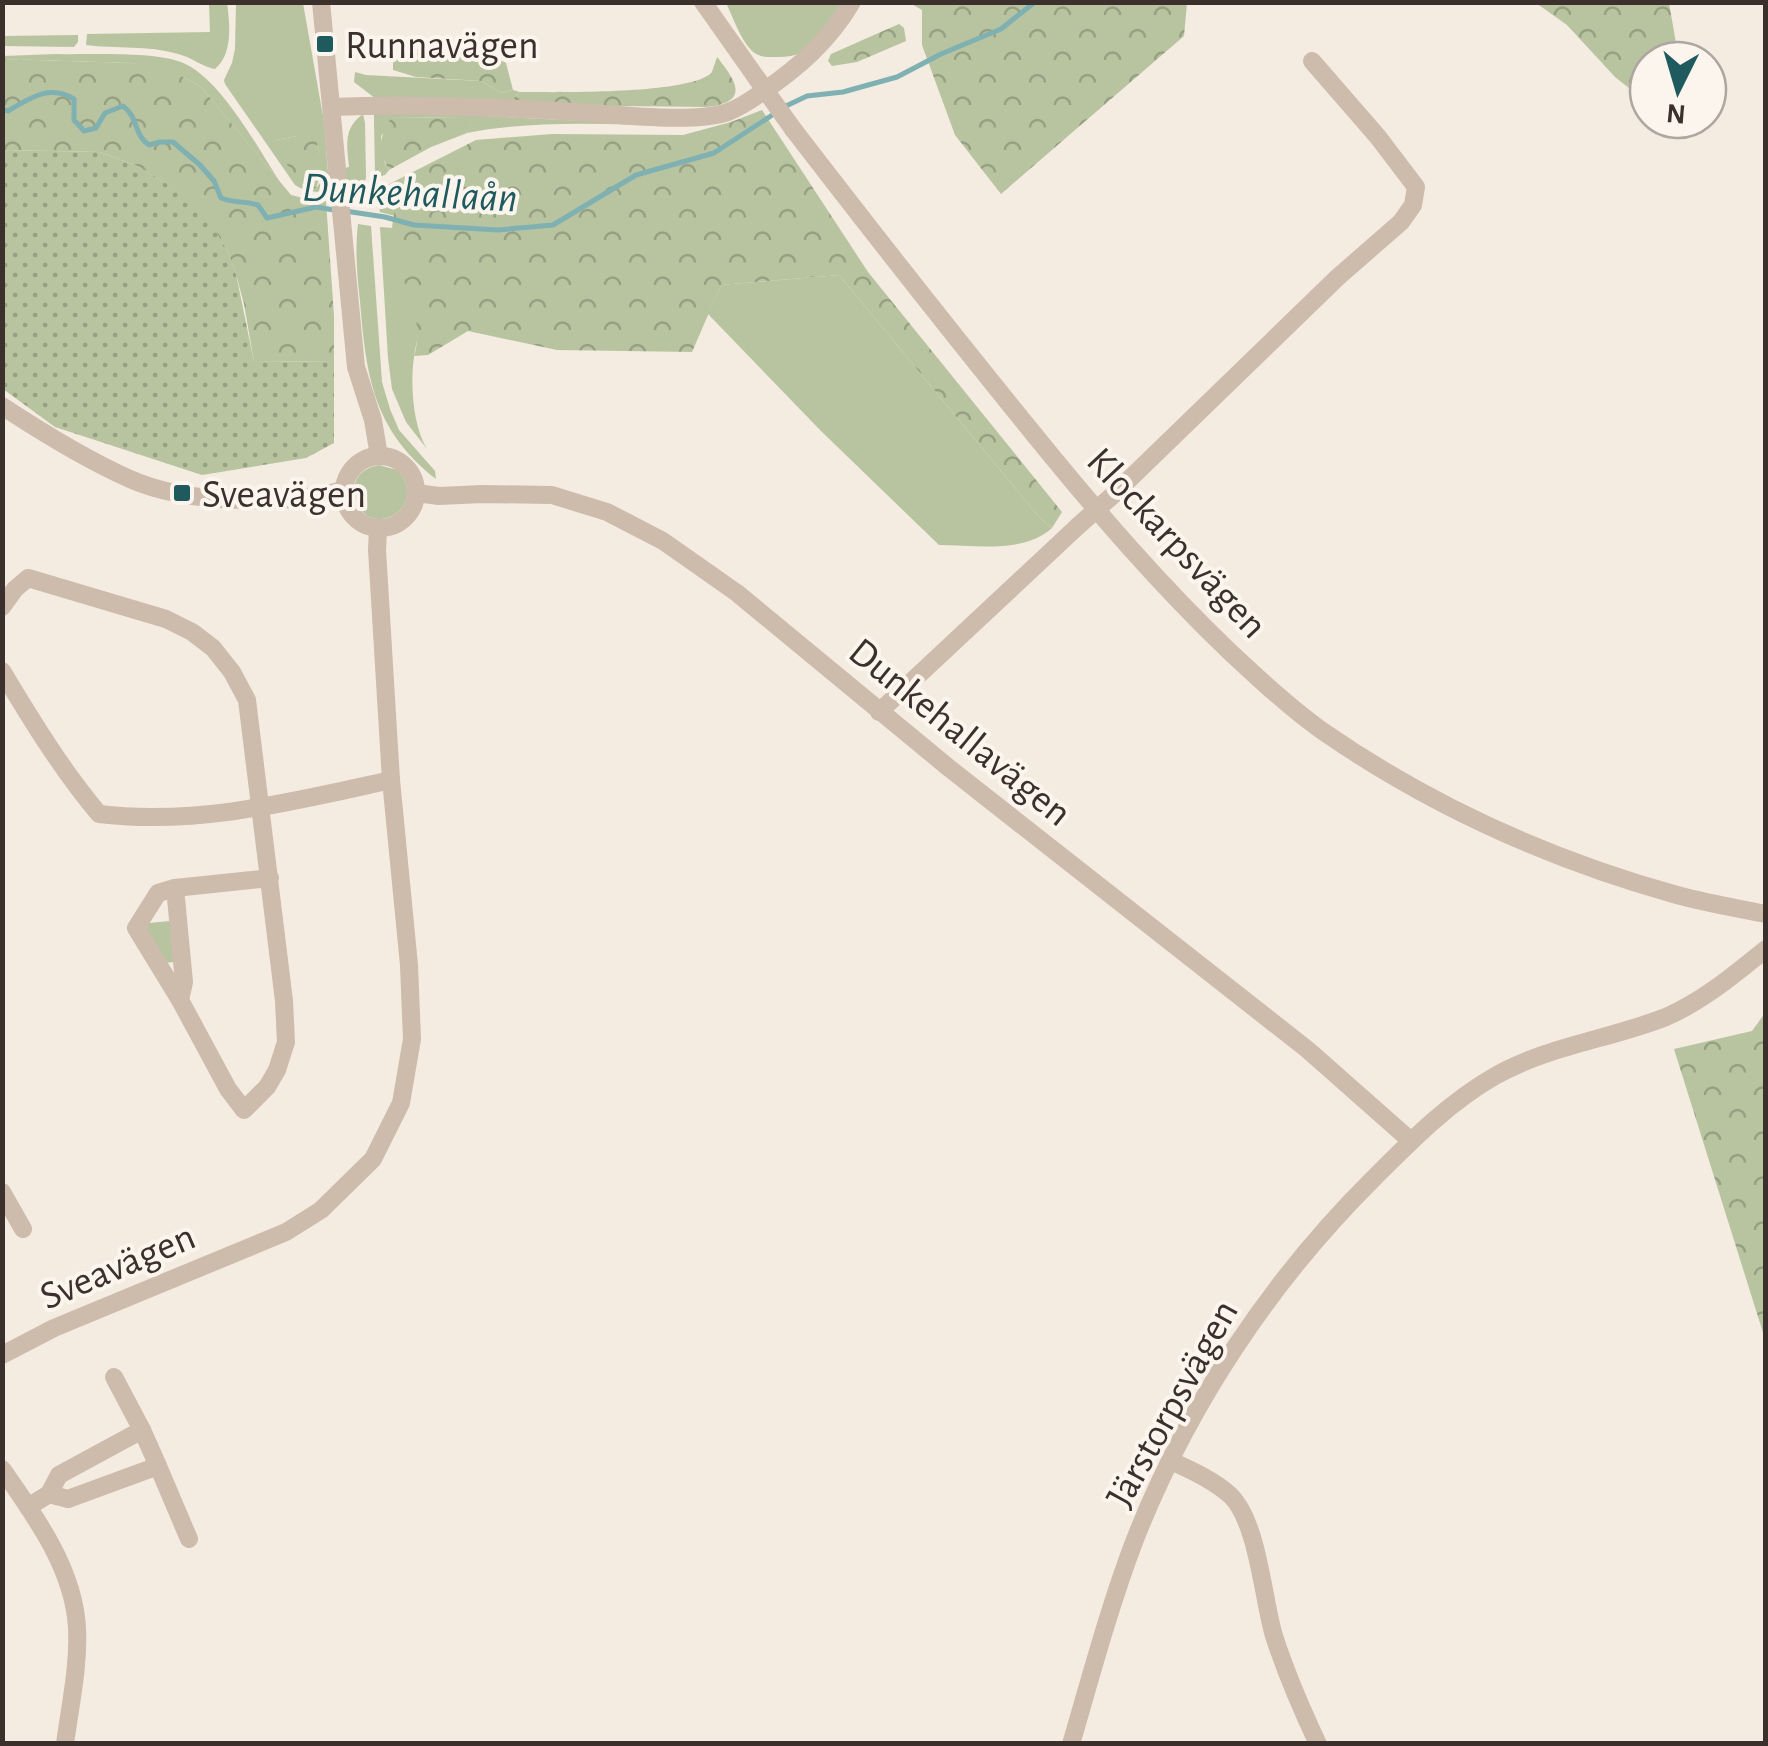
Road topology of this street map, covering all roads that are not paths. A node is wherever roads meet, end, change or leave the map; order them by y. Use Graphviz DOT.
graph roads {
  1 [pos="321,2"];
  2 [pos="703,2"];
  3 [pos="852,2"];
  4 [pos="1312,61"];
  5 [pos="332,107"];
  6 [pos="2,406"];
  7 [pos="378,456"];
  8 [pos="343,490"];
  9 [pos="416,494"];
  10 [pos="378,528"];
  11 [pos="2,607"];
  12 [pos="2,672"];
  13 [pos="879,712"];
  14 [pos="391,780"];
  15 [pos="260,808"];
  16 [pos="270,878"];
  17 [pos="176,888"];
  18 [pos="1766,914"];
  19 [pos="1766,949"];
  20 [pos="180,1000"];
  21 [pos="1411,1141"];
  22 [pos="2,1192"];
  23 [pos="24,1229"];
  24 [pos="2,1356"];
  25 [pos="114,1376"];
  26 [pos="142,1430"];
  27 [pos="1171,1461"];
  28 [pos="158,1466"];
  29 [pos="5,1479"];
  30 [pos="49,1494"];
  31 [pos="28,1507"];
  32 [pos="189,1540"];
  33 [pos="66,1744"];
  34 [pos="1071,1744"];
  35 [pos="1318,1744"];
  1 -- 5 [label="street"];
  2 -- 18 [label="street, Klockarpsvägen, bridge"];
  3 -- 5 [label="street"];
  4 -- 13 [label="street, bridge"];
  5 -- 7 [label="street"];
  6 -- 8 [label="street"];
  7 -- 8 [label="street"];
  7 -- 9 [label="street"];
  8 -- 10 [label="street"];
  9 -- 10 [label="street"];
  9 -- 13 [label="street, Dunkehallavägen"];
  10 -- 14 [label="street, Sveavägen"];
  11 -- 15 [label="street"];
  12 -- 15 [label="street"];
  13 -- 21 [label="street, Dunkehallavägen"];
  14 -- 15 [label="street"];
  14 -- 24 [label="street, Sveavägen"];
  15 -- 16 [label="street"];
  16 -- 17 [label="street"];
  16 -- 20 [label="street"];
  17 -- 20 [label="street"];
  17 -- 20 [label="street"];
  19 -- 21 [label="street, Järstorpsvägen"];
  21 -- 27 [label="street, Järstorpsvägen"];
  22 -- 23 [label="street"];
  25 -- 26 [label="street"];
  26 -- 28 [label="street"];
  26 -- 30 [label="street"];
  27 -- 34 [label="street, Järstorpsvägen"];
  27 -- 35 [label="street"];
  28 -- 30 [label="street"];
  28 -- 32 [label="street"];
  29 -- 31 [label="street"];
  30 -- 31 [label="street"];
  31 -- 33 [label="street"];
}
